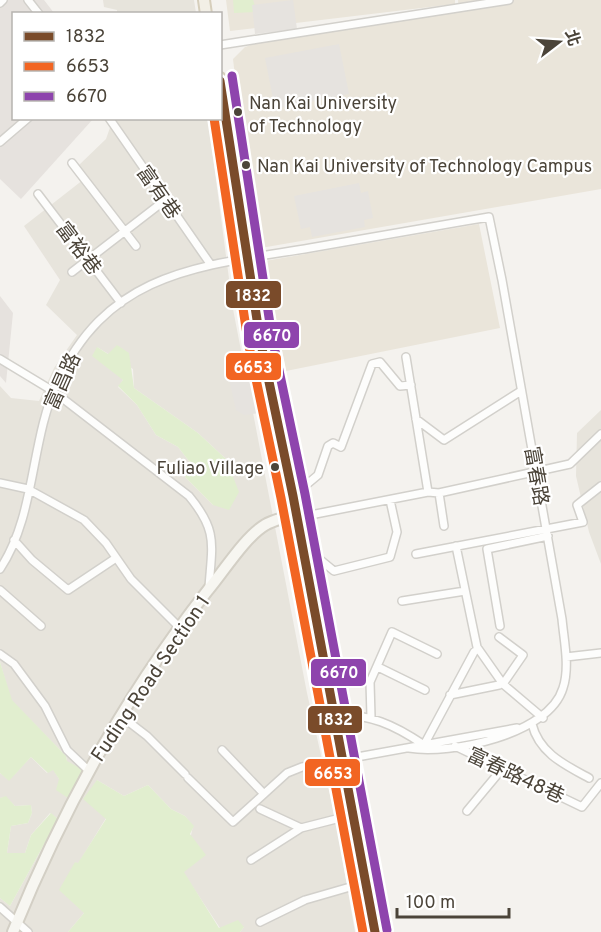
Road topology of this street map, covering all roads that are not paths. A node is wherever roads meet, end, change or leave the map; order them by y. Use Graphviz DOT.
graph roads {
  1 [pos="28,0"];
  2 [pos="509,0"];
  3 [pos="37,12"];
  4 [pos="222,45"];
  5 [pos="222,95"];
  6 [pos="26,120"];
  7 [pos="110,120"];
  8 [pos="217,120"];
  9 [pos="0,142"];
  10 [pos="72,163"];
  11 [pos="38,194"];
  12 [pos="164,201"];
  13 [pos="489,217"];
  14 [pos="125,232"];
  15 [pos="136,246"];
  16 [pos="241,259"];
  17 [pos="88,260"];
  18 [pos="211,265"];
  19 [pos="72,272"];
  20 [pos="121,303"];
  21 [pos="406,357"];
  22 [pos="0,359"];
  23 [pos="411,385"];
  24 [pos="53,391"];
  25 [pos="521,391"];
  26 [pos="416,419"];
  27 [pos="601,434"];
  28 [pos="536,472"];
  29 [pos="0,483"];
  30 [pos="601,486"];
  31 [pos="28,489"];
  32 [pos="428,492"];
  33 [pos="439,493"];
  34 [pos="293,496"];
  35 [pos="390,500"];
  36 [pos="291,518"];
  37 [pos="444,526"];
  38 [pos="547,533"];
  39 [pos="14,540"];
  40 [pos="300,543"];
  41 [pos="456,546"];
  42 [pos="416,554"];
  43 [pos="116,558"];
  44 [pos="0,569"];
  45 [pos="209,589"];
  46 [pos="0,590"];
  47 [pos="465,591"];
  48 [pos="402,601"];
  49 [pos="41,626"];
  50 [pos="500,626"];
  51 [pos="179,627"];
  52 [pos="499,637"];
  53 [pos="474,652"];
  54 [pos="601,653"];
  55 [pos="0,654"];
  56 [pos="437,654"];
  57 [pos="566,657"];
  58 [pos="378,667"];
  59 [pos="501,685"];
  60 [pos="425,690"];
  61 [pos="450,695"];
  62 [pos="327,711"];
  63 [pos="121,716"];
  64 [pos="372,717"];
  65 [pos="543,718"];
  66 [pos="531,724"];
  67 [pos="424,745"];
  68 [pos="455,746"];
  69 [pos="409,748"];
  70 [pos="222,750"];
  71 [pos="338,762"];
  72 [pos="502,769"];
  73 [pos="88,770"];
  74 [pos="589,778"];
  75 [pos="601,783"];
  76 [pos="264,794"];
  77 [pos="260,809"];
  78 [pos="467,811"];
  79 [pos="344,817"];
  80 [pos="301,828"];
  81 [pos="251,860"];
  82 [pos="357,885"];
  83 [pos="0,907"];
  84 [pos="260,922"];
  85 [pos="15,928"];
  86 [pos="28,932"];
  87 [pos="365,932"];
  88 [pos="375,932"];
  1 -- 3 [label="street"];
  2 -- 4 [label="street"];
  5 -- 16 [label="main road"];
  6 -- 9 [label="street"];
  7 -- 12 [label="street, 富有巷"];
  8 -- 16 [label="main road"];
  10 -- 14 [label="street"];
  11 -- 17 [label="street, 富裕巷"];
  12 -- 14 [label="street"];
  12 -- 18 [label="street, 富有巷"];
  13 -- 16 [label="street, 富昌路"];
  13 -- 25 [label="street, 富春路"];
  14 -- 15 [label="street"];
  14 -- 17 [label="street"];
  16 -- 18 [label="street, 富昌路"];
  16 -- 34 [label="main road"];
  16 -- 36 [label="main road"];
  17 -- 19 [label="street"];
  17 -- 20 [label="street, 富裕巷"];
  18 -- 20 [label="street, 富昌路"];
  20 -- 24 [label="street, 富昌路"];
  21 -- 23 [label="street"];
  22 -- 24 [label="street"];
  23 -- 26 [label="street"];
  23 -- 34 [label="street"];
  24 -- 31 [label="street, 富昌路"];
  24 -- 45 [label="street"];
  25 -- 26 [label="street"];
  25 -- 28 [label="street, 富春路"];
  26 -- 32 [label="street"];
  27 -- 28 [label="street, Fuding Road Section 1"];
  28 -- 33 [label="street, Fuding Road Section 1"];
  28 -- 38 [label="street, 富春路"];
  29 -- 31 [label="street"];
  30 -- 38 [label="street"];
  31 -- 39 [label="street, 富昌路"];
  31 -- 43 [label="street"];
  32 -- 33 [label="street, Fuding Road Section 1"];
  32 -- 35 [label="street, Fuding Road Section 1"];
  33 -- 37 [label="street"];
  34 -- 36 [label="main road"];
  35 -- 36 [label="street, Fuding Road Section 1"];
  35 -- 40 [label="street"];
  36 -- 40 [label="main road"];
  36 -- 45 [label="street, Fuding Road Section 1"];
  36 -- 62 [label="main road"];
  38 -- 41 [label="street"];
  38 -- 50 [label="street"];
  38 -- 57 [label="street, 富春路"];
  39 -- 43 [label="street"];
  39 -- 44 [label="street, 富昌路"];
  40 -- 62 [label="main road"];
  41 -- 42 [label="street"];
  41 -- 47 [label="street"];
  43 -- 51 [label="street"];
  45 -- 51 [label="street, Fuding Road Section 1"];
  46 -- 49 [label="street"];
  47 -- 48 [label="street"];
  47 -- 59 [label="street"];
  51 -- 63 [label="street, Fuding Road Section 1"];
  52 -- 59 [label="street"];
  53 -- 61 [label="street"];
  54 -- 57 [label="street"];
  55 -- 73 [label="street"];
  56 -- 58 [label="street"];
  57 -- 65 [label="street, 富春路"];
  58 -- 60 [label="street"];
  58 -- 64 [label="street"];
  59 -- 61 [label="street"];
  59 -- 65 [label="street"];
  61 -- 67 [label="street"];
  62 -- 64 [label="street"];
  62 -- 71 [label="main road"];
  63 -- 73 [label="street, Fuding Road Section 1"];
  63 -- 76 [label="street, 富春路"];
  64 -- 67 [label="street"];
  65 -- 66 [label="street, 富春路"];
  66 -- 67 [label="street, 富春路"];
  66 -- 68 [label="street, 富春路"];
  66 -- 74 [label="street"];
  67 -- 69 [label="street, 富春路"];
  68 -- 69 [label="street, 富春路"];
  68 -- 72 [label="street, 富春路48巷"];
  69 -- 71 [label="street, 富春路"];
  70 -- 76 [label="street"];
  71 -- 76 [label="street, 富春路"];
  71 -- 79 [label="main road"];
  71 -- 88 [label="main road"];
  72 -- 75 [label="street, 富春路48巷"];
  72 -- 78 [label="street"];
  73 -- 85 [label="street, Fuding Road Section 1"];
  77 -- 80 [label="street"];
  79 -- 80 [label="street"];
  79 -- 82 [label="main road"];
  80 -- 81 [label="street"];
  82 -- 84 [label="street"];
  82 -- 87 [label="main road"];
  83 -- 85 [label="street"];
  85 -- 86 [label="street"];
}
